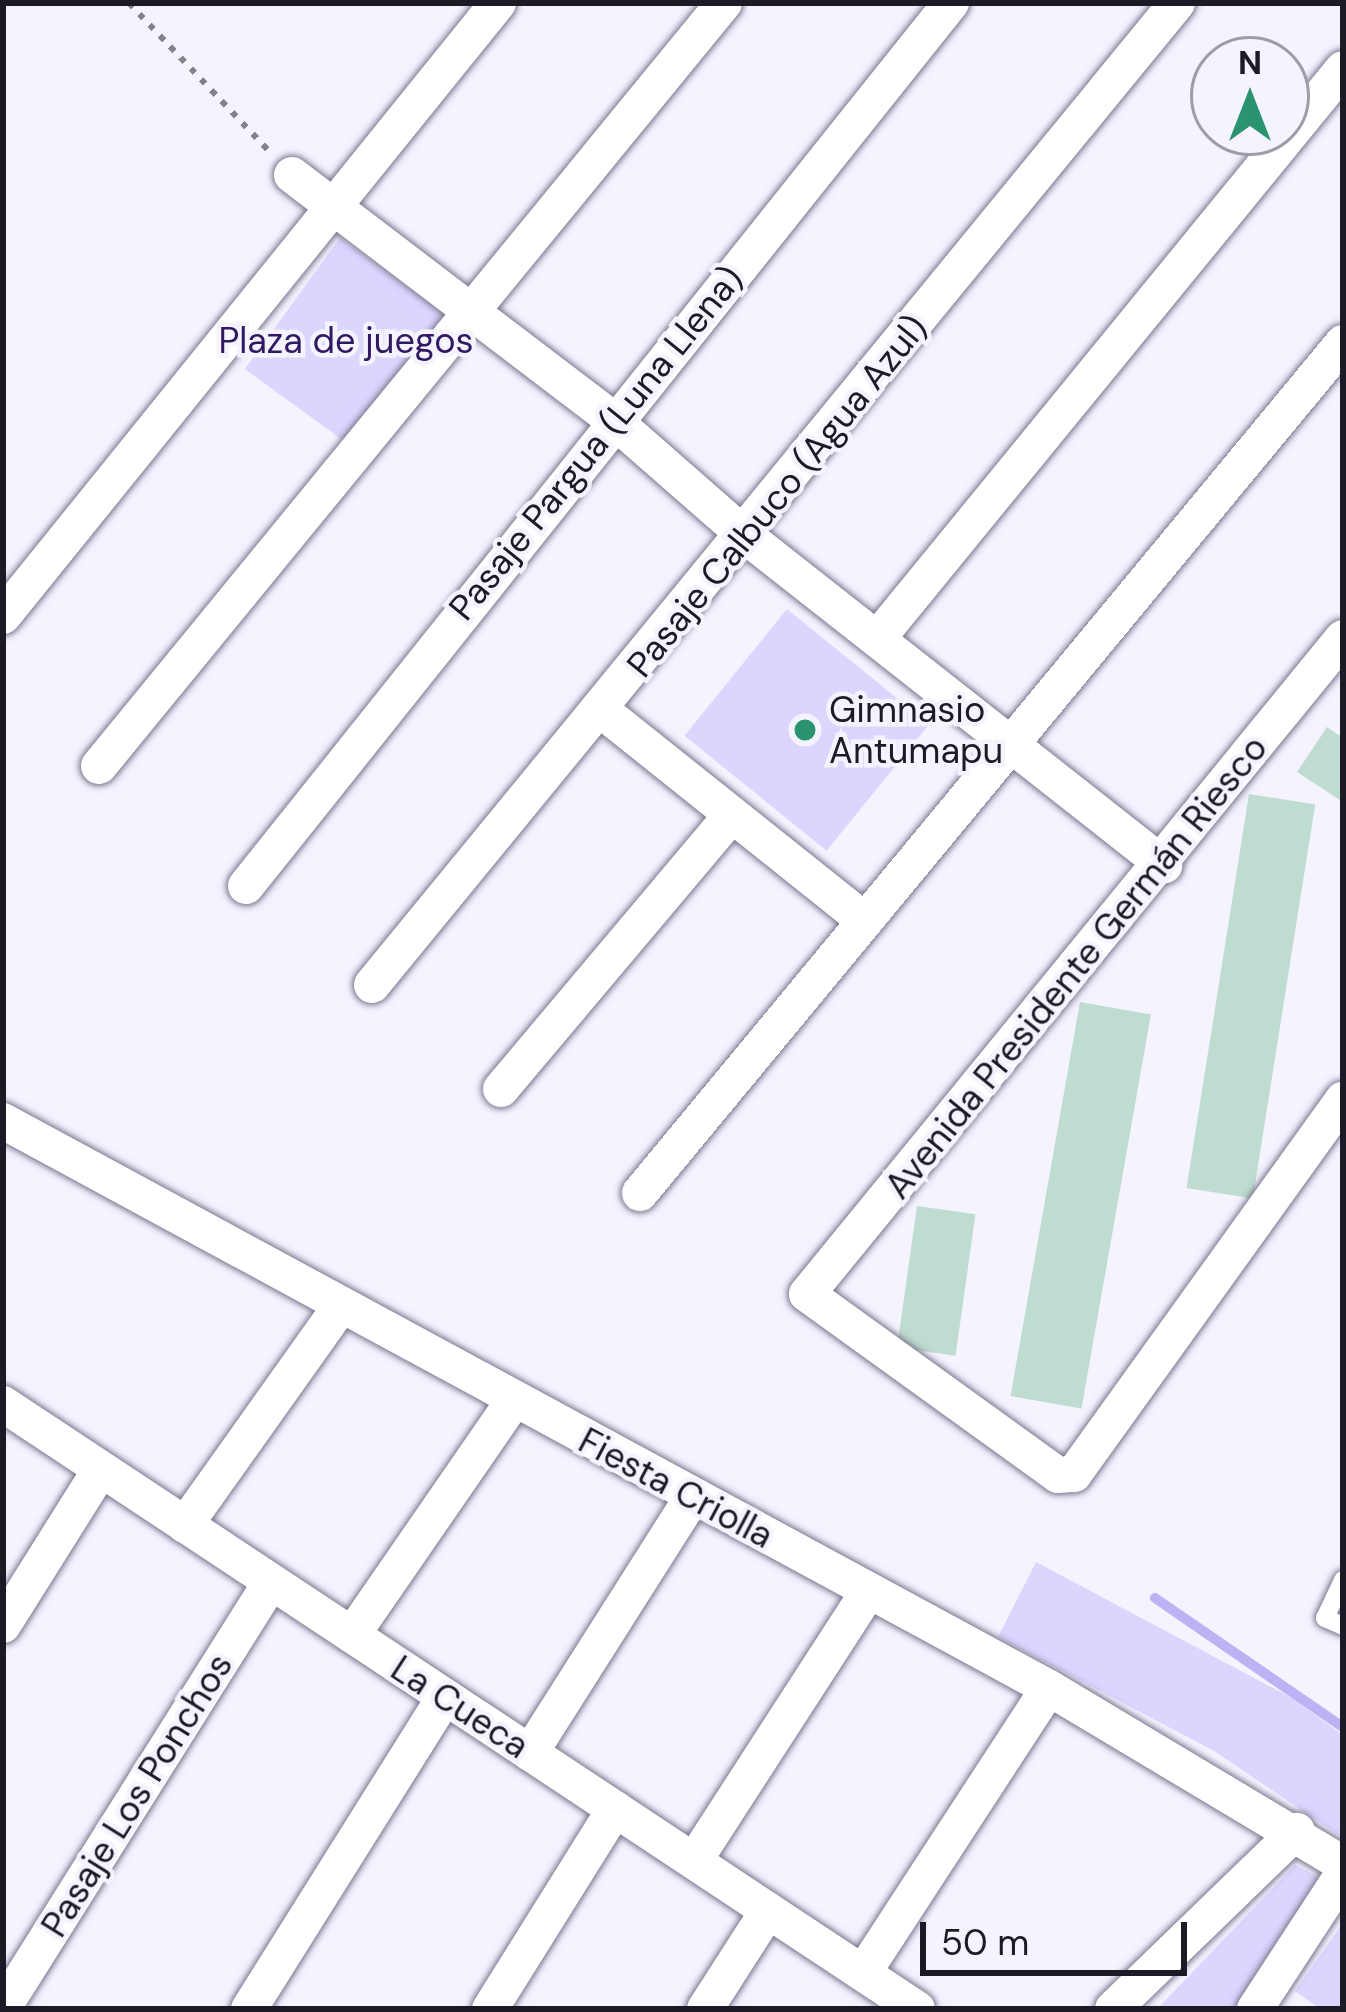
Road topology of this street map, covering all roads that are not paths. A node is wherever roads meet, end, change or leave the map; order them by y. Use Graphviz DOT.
graph roads {
  1 [pos="498,3"];
  2 [pos="724,3"];
  3 [pos="951,3"];
  4 [pos="1177,3"];
  5 [pos="1343,69"];
  6 [pos="292,175"];
  7 [pos="333,208"];
  8 [pos="472,311"];
  9 [pos="1343,343"];
  10 [pos="612,419"];
  11 [pos="747,537"];
  12 [pos="3,616"];
  13 [pos="1343,638"];
  14 [pos="878,639"];
  15 [pos="602,710"];
  16 [pos="1012,746"];
  17 [pos="99,766"];
  18 [pos="732,815"];
  19 [pos="1164,865"];
  20 [pos="246,886"];
  21 [pos="865,921"];
  22 [pos="372,985"];
  23 [pos="501,1089"];
  24 [pos="1343,1100"];
  25 [pos="3,1121"];
  26 [pos="640,1193"];
  27 [pos="340,1306"];
  28 [pos="512,1403"];
  29 [pos="3,1404"];
  30 [pos="101,1469"];
  31 [pos="693,1496"];
  32 [pos="185,1525"];
  33 [pos="1343,1580"];
  34 [pos="271,1582"];
  35 [pos="869,1591"];
  36 [pos="3,1625"];
  37 [pos="1343,1627"];
  38 [pos="352,1635"];
  39 [pos="1049,1688"];
  40 [pos="445,1697"];
  41 [pos="530,1753"];
  42 [pos="615,1809"];
  43 [pos="1297,1831"];
  44 [pos="694,1861"];
  45 [pos="1343,1864"];
  46 [pos="1343,1874"];
  47 [pos="768,1911"];
  48 [pos="863,1973"];
  49 [pos="3,2008"];
  50 [pos="249,2009"];
  51 [pos="490,2009"];
  52 [pos="705,2009"];
  53 [pos="917,2009"];
  54 [pos="1113,2009"];
  55 [pos="1255,2009"];
  1 -- 7 [label="street"];
  2 -- 8 [label="street"];
  3 -- 10 [label="street, Pasaje Pargua (Luna Llena)"];
  4 -- 11 [label="street, Pasaje Calbuco (Agua Azul)"];
  5 -- 14 [label="street"];
  6 -- 7 [label="street"];
  7 -- 8 [label="street"];
  7 -- 12 [label="street"];
  8 -- 10 [label="street"];
  8 -- 17 [label="street"];
  9 -- 16 [label="street"];
  10 -- 11 [label="street"];
  10 -- 20 [label="street, Pasaje Pargua (Luna Llena)"];
  11 -- 14 [label="street"];
  11 -- 15 [label="street, Pasaje Calbuco (Agua Azul)"];
  13 -- 19 [label="street, Avenida Presidente Germán Riesco"];
  14 -- 16 [label="street"];
  15 -- 18 [label="street"];
  15 -- 22 [label="street, Pasaje Calbuco (Agua Azul)"];
  16 -- 19 [label="street"];
  16 -- 21 [label="street"];
  18 -- 21 [label="street"];
  18 -- 23 [label="street"];
  19 -- 24 [label="street, Avenida Presidente Germán Riesco"];
  21 -- 26 [label="street"];
  25 -- 27 [label="street, Fiesta Criolla"];
  27 -- 28 [label="street, Fiesta Criolla"];
  27 -- 32 [label="street"];
  28 -- 31 [label="street, Fiesta Criolla"];
  28 -- 38 [label="street"];
  29 -- 30 [label="street, La Cueca"];
  30 -- 32 [label="street, La Cueca"];
  30 -- 36 [label="street"];
  31 -- 35 [label="street, Fiesta Criolla"];
  31 -- 41 [label="street"];
  32 -- 34 [label="street, La Cueca"];
  33 -- 37 [label="lane"];
  34 -- 38 [label="street, La Cueca"];
  34 -- 49 [label="street, Pasaje Los Ponchos"];
  35 -- 39 [label="street, Fiesta Criolla"];
  35 -- 44 [label="street"];
  38 -- 40 [label="street, La Cueca"];
  39 -- 43 [label="street, Fiesta Criolla"];
  39 -- 48 [label="street"];
  40 -- 41 [label="street, La Cueca"];
  40 -- 50 [label="street"];
  41 -- 42 [label="street, La Cueca"];
  42 -- 44 [label="street, La Cueca"];
  42 -- 51 [label="street"];
  43 -- 45 [label="street, Fiesta Criolla"];
  43 -- 54 [label="street"];
  44 -- 47 [label="street, La Cueca"];
  46 -- 55 [label="street"];
  47 -- 48 [label="street, La Cueca"];
  47 -- 52 [label="street"];
  48 -- 53 [label="street, La Cueca"];
}
